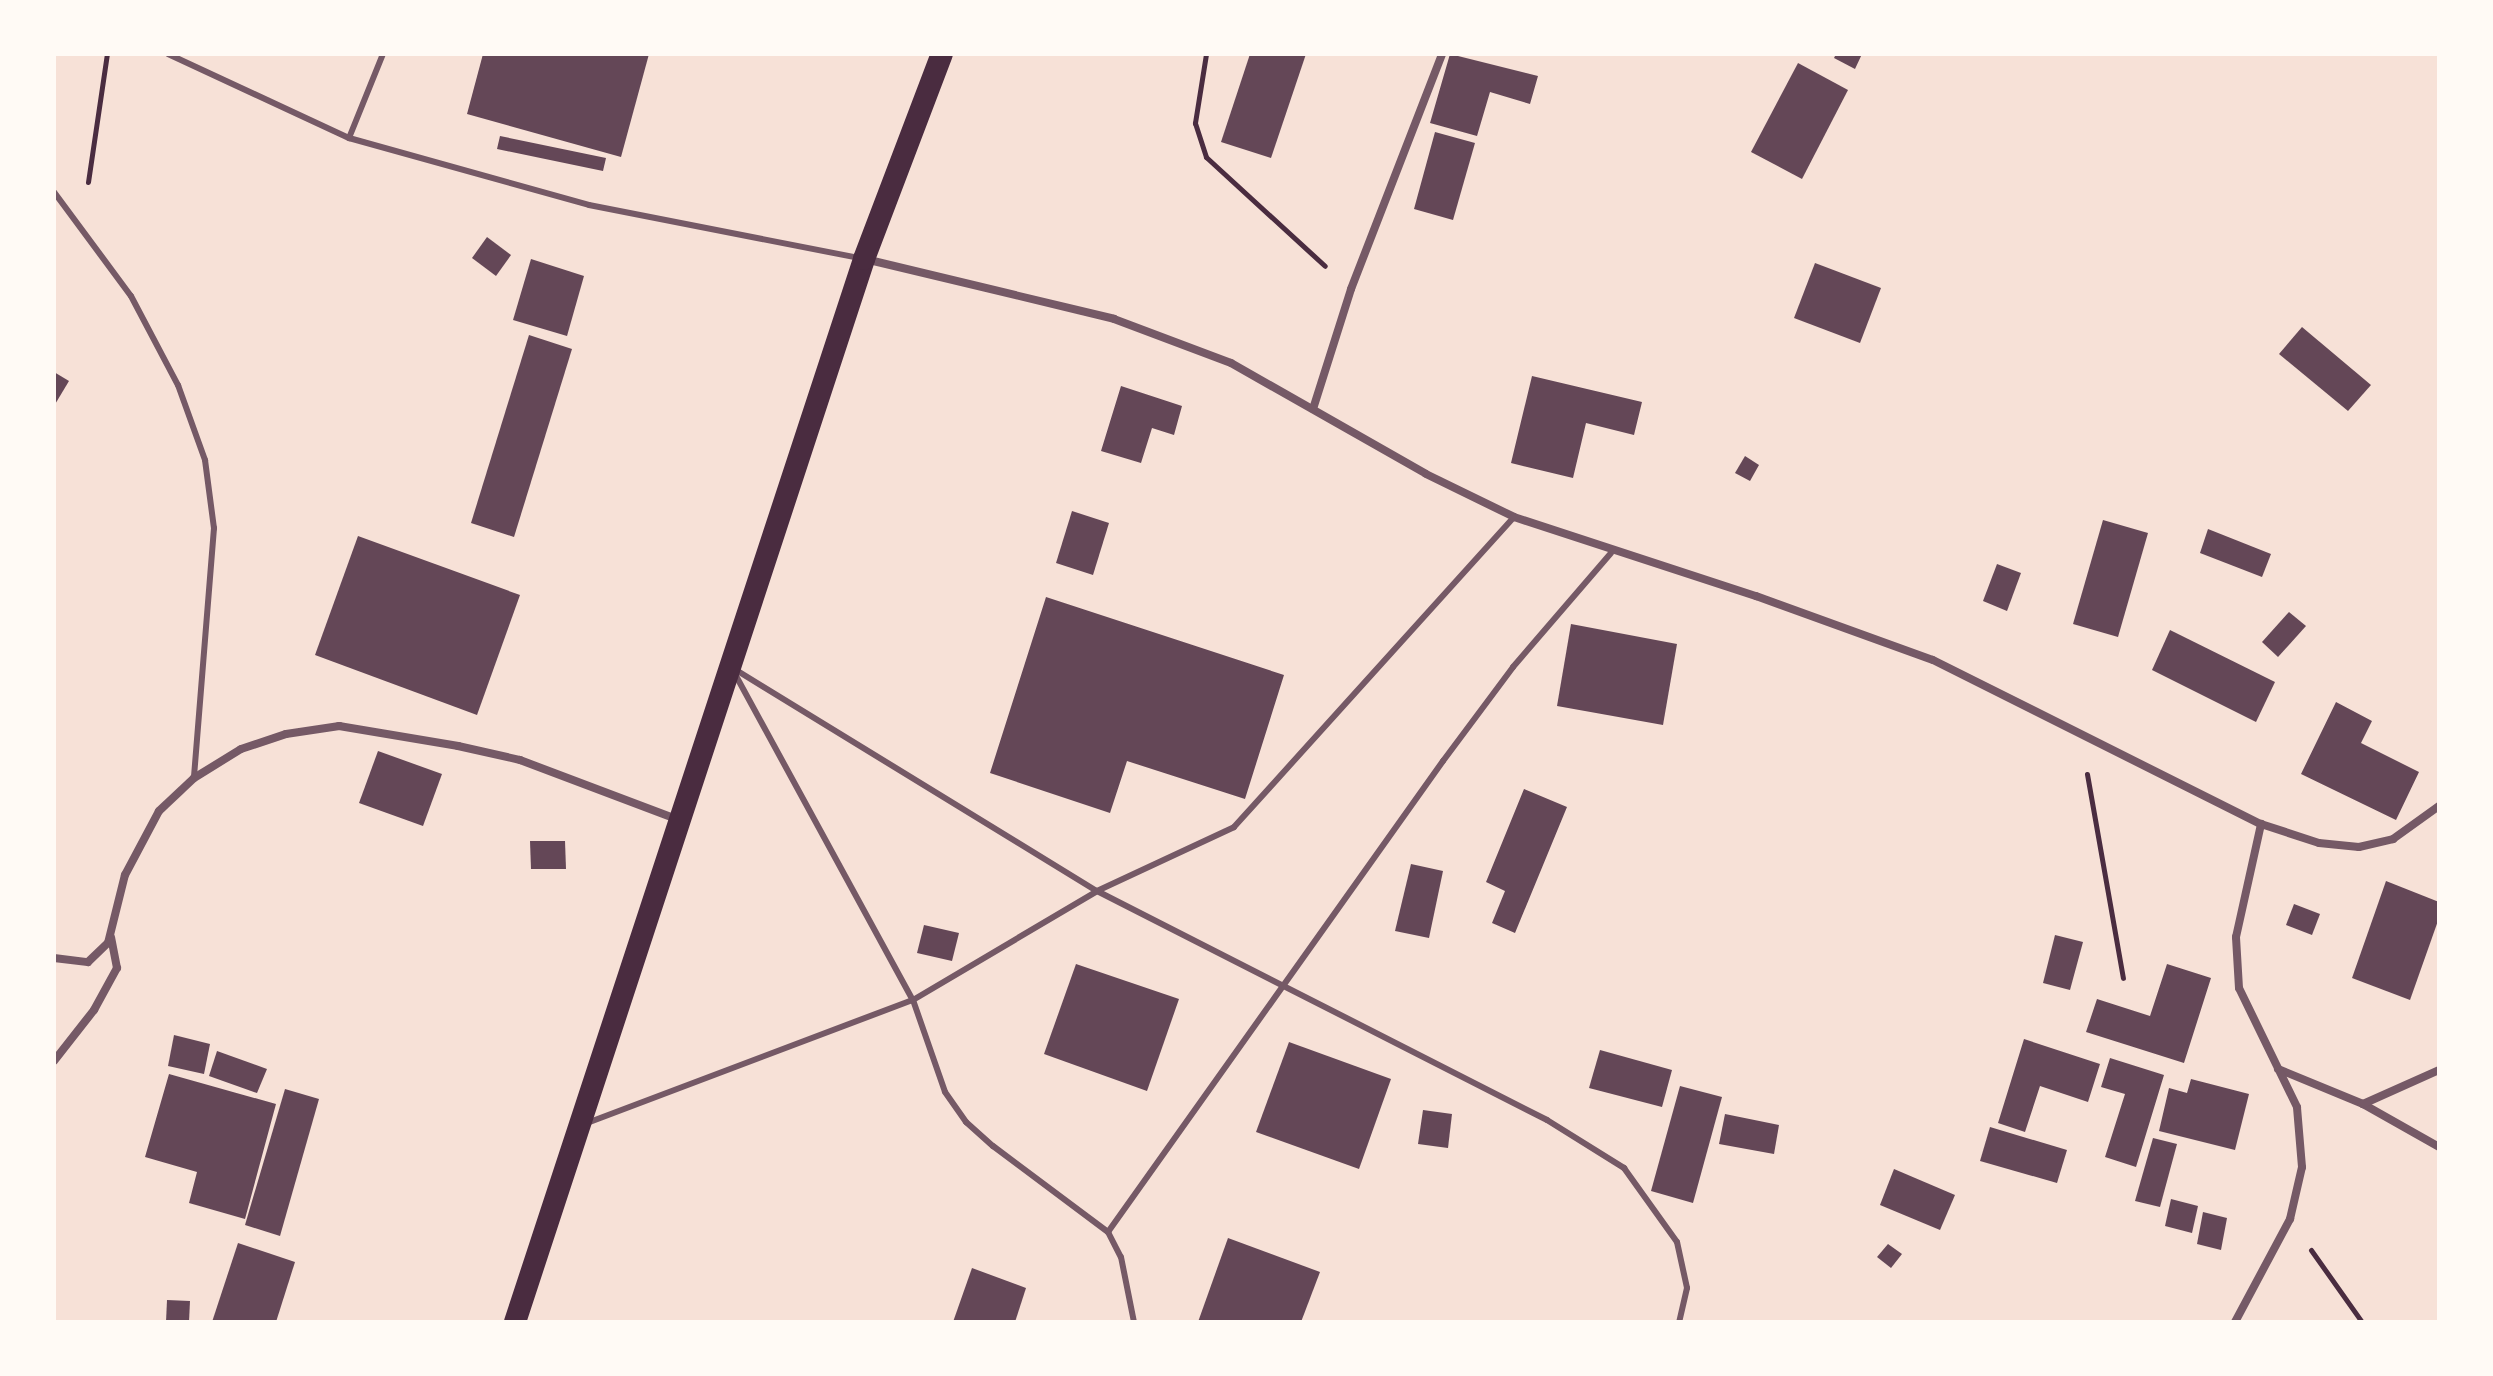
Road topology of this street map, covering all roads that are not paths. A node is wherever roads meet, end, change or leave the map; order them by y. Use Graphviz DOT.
graph roads {
  1 [pos="168,54"];
  2 [pos="383,54"];
  3 [pos="942,54"];
  4 [pos="1442,54"];
  5 [pos="349,138"];
  6 [pos="54,192"];
  7 [pos="864,259"];
  8 [pos="1313,409"];
  9 [pos="1514,517"];
  10 [pos="1611,553"];
  11 [pos="731,667"];
  12 [pos="194,778"];
  13 [pos="2438,809"];
  14 [pos="680,820"];
  15 [pos="2261,824"];
  16 [pos="1097,891"];
  17 [pos="111,935"];
  18 [pos="54,958"];
  19 [pos="1284,987"];
  20 [pos="913,1000"];
  21 [pos="54,1061"];
  22 [pos="2278,1069"];
  23 [pos="2439,1070"];
  24 [pos="2363,1104"];
  25 [pos="579,1126"];
  26 [pos="2439,1147"];
  27 [pos="1108,1232"];
  28 [pos="515,1322"];
  29 [pos="1134,1322"];
  30 [pos="1679,1322"];
  31 [pos="2235,1322"];
  1 -- 5 [label="lane"];
  2 -- 5 [label="lane"];
  3 -- 7 [label="highway"];
  4 -- 8 [label="street"];
  5 -- 7 [label="lane"];
  6 -- 12 [label="lane"];
  7 -- 8 [label="street"];
  7 -- 11 [label="highway"];
  8 -- 9 [label="street"];
  9 -- 10 [label="street"];
  9 -- 16 [label="lane"];
  10 -- 15 [label="street"];
  10 -- 19 [label="lane"];
  11 -- 14 [label="highway"];
  11 -- 16 [label="lane"];
  11 -- 20 [label="lane"];
  12 -- 14 [label="street"];
  12 -- 17 [label="street"];
  13 -- 15 [label="street"];
  14 -- 25 [label="highway"];
  15 -- 22 [label="street"];
  16 -- 19 [label="lane"];
  16 -- 20 [label="lane"];
  17 -- 18 [label="street"];
  17 -- 21 [label="street"];
  19 -- 27 [label="lane"];
  19 -- 30 [label="lane"];
  20 -- 25 [label="lane"];
  20 -- 27 [label="lane"];
  22 -- 24 [label="street"];
  22 -- 31 [label="street"];
  23 -- 24 [label="street"];
  24 -- 26 [label="street"];
  25 -- 28 [label="highway"];
  27 -- 29 [label="lane"];
}
